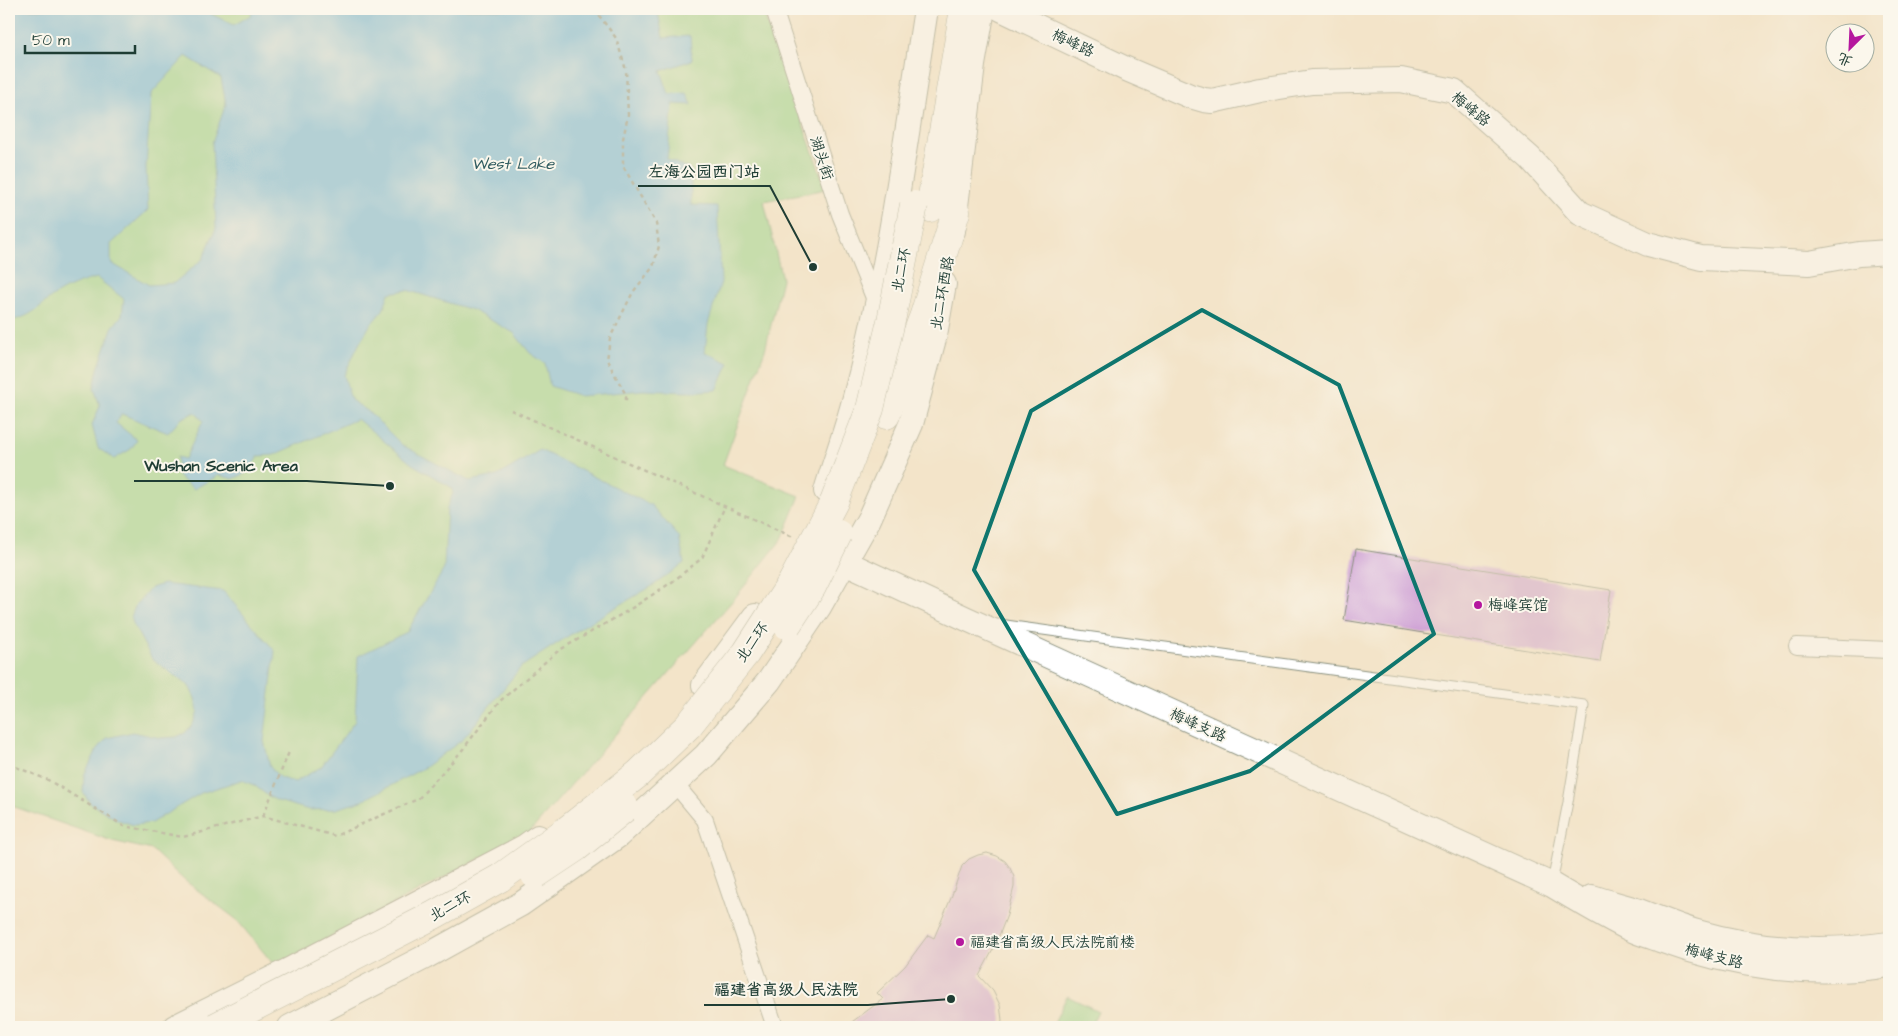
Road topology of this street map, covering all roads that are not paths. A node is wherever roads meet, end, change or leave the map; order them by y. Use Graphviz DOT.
graph roads {
  1 [pos="774,9"];
  2 [pos="926,9"];
  3 [pos="945,9"];
  4 [pos="964,9"];
  5 [pos="982,9"];
  6 [pos="1001,9"];
  7 [pos="933,208"];
  8 [pos="1889,252"];
  9 [pos="877,305"];
  10 [pos="886,415"];
  11 [pos="802,541"];
  12 [pos="845,562"];
  13 [pos="967,619"];
  14 [pos="1797,646"];
  15 [pos="1889,650"];
  16 [pos="675,784"];
  17 [pos="1552,886"];
  18 [pos="1889,944"];
  19 [pos="1889,965"];
  20 [pos="297,1025"];
  21 [pos="175,1027"];
  22 [pos="215,1027"];
  23 [pos="253,1027"];
  24 [pos="775,1027"];
  1 -- 9 [label="street, 湖头街"];
  2 -- 9 [label="main road"];
  3 -- 7 [label="highway, 北二环"];
  4 -- 7 [label="highway, 北二环"];
  5 -- 7 [label="main road, 北二环西路"];
  6 -- 8 [label="main road, 梅峰路"];
  7 -- 10 [label="highway, 北二环"];
  7 -- 10 [label="highway"];
  7 -- 12 [label="main road, 北二环西路"];
  7 -- 22 [label="highway, 北二环, bridge"];
  9 -- 11 [label="main road"];
  10 -- 23 [label="highway, 北二环, bridge"];
  11 -- 12 [label="main road"];
  11 -- 21 [label="main road"];
  12 -- 13 [label="main road, 梅峰支路"];
  12 -- 16 [label="main road, 北二环西路"];
  13 -- 17 [label="main road, 梅峰支路"];
  13 -- 17 [label="lane"];
  14 -- 15 [label="street"];
  16 -- 20 [label="main road, 北二环西路"];
  16 -- 24 [label="street"];
  17 -- 18 [label="main road, 梅峰支路"];
  17 -- 19 [label="main road, 梅峰支路"];
}
